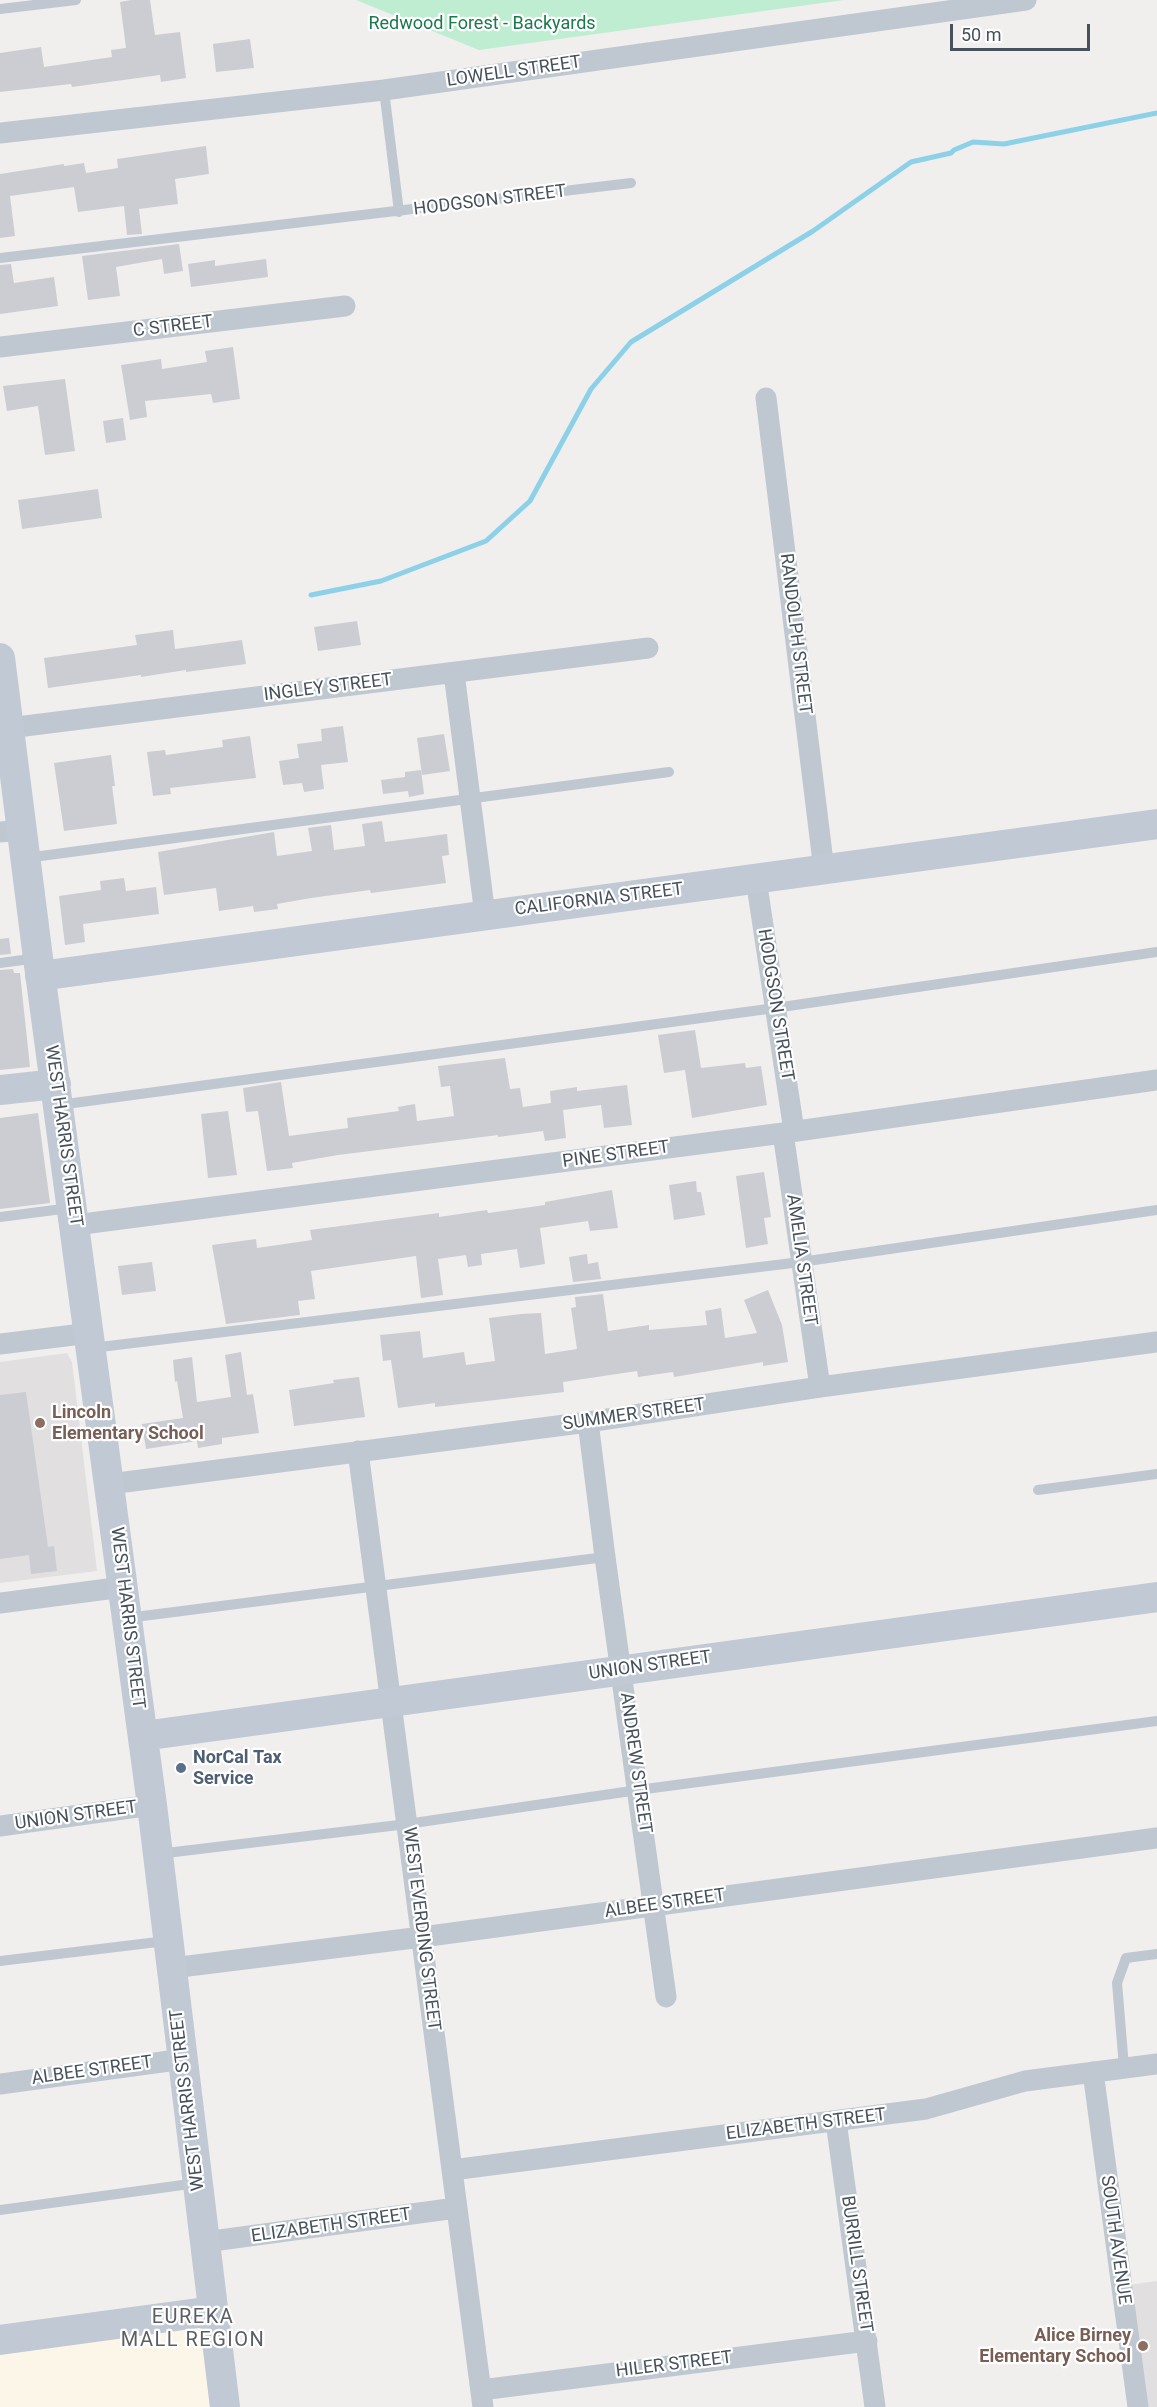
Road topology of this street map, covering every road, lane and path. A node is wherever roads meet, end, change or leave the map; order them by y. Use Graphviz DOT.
graph roads {
  1 [pos="76,0"];
  2 [pos="1026,0"];
  3 [pos="0,9"];
  4 [pos="384,90"];
  5 [pos="0,133"];
  6 [pos="631,183"];
  7 [pos="399,212"];
  8 [pos="0,258"];
  9 [pos="345,306"];
  10 [pos="0,347"];
  11 [pos="766,398"];
  12 [pos="648,648"];
  13 [pos="0,658"];
  14 [pos="454,673"];
  15 [pos="5,713"];
  16 [pos="669,772"];
  17 [pos="470,800"];
  18 [pos="1157,824"];
  19 [pos="16,840"];
  20 [pos="824,870"];
  21 [pos="756,879"];
  22 [pos="485,915"];
  23 [pos="1157,952"];
  24 [pos="0,963"];
  25 [pos="39,967"];
  26 [pos="775,1008"];
  27 [pos="1157,1080"];
  28 [pos="0,1090"];
  29 [pos="57,1094"];
  30 [pos="788,1132"];
  31 [pos="1157,1210"];
  32 [pos="0,1217"];
  33 [pos="74,1217"];
  34 [pos="801,1262"];
  35 [pos="91,1340"];
  36 [pos="1157,1342"];
  37 [pos="0,1344"];
  38 [pos="820,1388"];
  39 [pos="588,1422"];
  40 [pos="358,1451"];
  41 [pos="1157,1474"];
  42 [pos="110,1484"];
  43 [pos="1038,1490"];
  44 [pos="605,1557"];
  45 [pos="375,1586"];
  46 [pos="123,1587"];
  47 [pos="1157,1597"];
  48 [pos="0,1603"];
  49 [pos="127,1618"];
  50 [pos="622,1670"];
  51 [pos="390,1700"];
  52 [pos="1157,1721"];
  53 [pos="142,1736"];
  54 [pos="638,1790"];
  55 [pos="152,1805"];
  56 [pos="407,1824"];
  57 [pos="0,1826"];
  58 [pos="1157,1838"];
  59 [pos="158,1854"];
  60 [pos="655,1905"];
  61 [pos="422,1937"];
  62 [pos="171,1954"];
  63 [pos="1157,1954"];
  64 [pos="0,1961"];
  65 [pos="666,1997"];
  66 [pos="184,2059"];
  67 [pos="1157,2064"];
  68 [pos="1124,2067"];
  69 [pos="1093,2072"];
  70 [pos="0,2084"];
  71 [pos="836,2121"];
  72 [pos="452,2170"];
  73 [pos="197,2183"];
  74 [pos="456,2208"];
  75 [pos="0,2210"];
  76 [pos="205,2242"];
  77 [pos="213,2311"];
  78 [pos="0,2340"];
  79 [pos="867,2341"];
  80 [pos="482,2399"];
  81 [pos="225,2407"];
  82 [pos="875,2407"];
  83 [pos="1138,2407"];
  1 -- 3 [label="lane"];
  2 -- 4 [label="street, LOWELL STREET"];
  4 -- 5 [label="street, LOWELL STREET"];
  4 -- 7 [label="lane, HODGSON STREET"];
  6 -- 7 [label="lane, HODGSON STREET"];
  7 -- 8 [label="lane"];
  9 -- 10 [label="street, C STREET"];
  11 -- 20 [label="street, RANDOLPH STREET"];
  12 -- 14 [label="street, INGLEY STREET"];
  13 -- 15 [label="street, WEST HARRIS STREET"];
  14 -- 15 [label="street, INGLEY STREET"];
  14 -- 17 [label="street"];
  15 -- 19 [label="street, WEST HARRIS STREET"];
  16 -- 17 [label="lane"];
  17 -- 19 [label="lane"];
  17 -- 22 [label="street"];
  18 -- 20 [label="street, CALIFORNIA STREET"];
  19 -- 25 [label="street, WEST HARRIS STREET"];
  20 -- 21 [label="street, CALIFORNIA STREET"];
  21 -- 22 [label="street, CALIFORNIA STREET"];
  21 -- 26 [label="street, HODGSON STREET"];
  22 -- 25 [label="street, CALIFORNIA STREET"];
  23 -- 26 [label="lane"];
  24 -- 25 [label="lane"];
  25 -- 29 [label="street, WEST HARRIS STREET"];
  26 -- 29 [label="lane"];
  26 -- 30 [label="street, HODGSON STREET"];
  27 -- 30 [label="street, PINE STREET"];
  28 -- 29 [label="street"];
  29 -- 33 [label="street, WEST HARRIS STREET"];
  30 -- 33 [label="street, PINE STREET"];
  30 -- 34 [label="street, AMELIA STREET"];
  31 -- 34 [label="lane"];
  32 -- 33 [label="lane"];
  33 -- 35 [label="street, WEST HARRIS STREET"];
  34 -- 35 [label="lane"];
  34 -- 38 [label="street, AMELIA STREET"];
  35 -- 37 [label="street"];
  35 -- 42 [label="street, WEST HARRIS STREET"];
  36 -- 38 [label="street, SUMMER STREET"];
  38 -- 39 [label="street, SUMMER STREET"];
  39 -- 40 [label="street, SUMMER STREET"];
  39 -- 44 [label="street, ANDREW STREET"];
  40 -- 42 [label="street, SUMMER STREET"];
  40 -- 45 [label="street, WEST EVERDING STREET"];
  41 -- 43 [label="lane"];
  42 -- 46 [label="street, WEST HARRIS STREET"];
  44 -- 45 [label="lane"];
  44 -- 50 [label="street, ANDREW STREET"];
  45 -- 49 [label="lane"];
  45 -- 51 [label="street, WEST EVERDING STREET"];
  46 -- 48 [label="street"];
  46 -- 49 [label="street, WEST HARRIS STREET"];
  47 -- 50 [label="street, UNION STREET"];
  49 -- 53 [label="street, WEST HARRIS STREET"];
  50 -- 51 [label="street, UNION STREET"];
  50 -- 54 [label="street, ANDREW STREET"];
  51 -- 53 [label="street, UNION STREET"];
  51 -- 56 [label="street, WEST EVERDING STREET"];
  52 -- 54 [label="lane"];
  53 -- 55 [label="street, WEST HARRIS STREET"];
  54 -- 56 [label="lane"];
  54 -- 60 [label="street, ANDREW STREET"];
  55 -- 57 [label="street, UNION STREET"];
  55 -- 59 [label="street, WEST HARRIS STREET"];
  56 -- 59 [label="lane"];
  56 -- 61 [label="street, WEST EVERDING STREET"];
  58 -- 60 [label="street, ALBEE STREET"];
  59 -- 62 [label="street, WEST HARRIS STREET"];
  60 -- 61 [label="street, ALBEE STREET"];
  60 -- 65 [label="street, ANDREW STREET"];
  61 -- 62 [label="street, ALBEE STREET"];
  61 -- 72 [label="street, WEST EVERDING STREET"];
  62 -- 64 [label="lane"];
  62 -- 66 [label="street, WEST HARRIS STREET"];
  63 -- 68 [label="lane"];
  66 -- 70 [label="street, ALBEE STREET"];
  66 -- 73 [label="street, WEST HARRIS STREET"];
  67 -- 68 [label="street, ELIZABETH STREET"];
  68 -- 69 [label="street, ELIZABETH STREET"];
  69 -- 71 [label="street, ELIZABETH STREET"];
  69 -- 83 [label="street, SOUTH AVENUE"];
  71 -- 72 [label="street, ELIZABETH STREET"];
  71 -- 79 [label="street, BURRILL STREET"];
  72 -- 74 [label="street, WEST EVERDING STREET"];
  73 -- 75 [label="lane"];
  73 -- 76 [label="street, WEST HARRIS STREET"];
  74 -- 76 [label="street, ELIZABETH STREET"];
  74 -- 80 [label="street, WEST EVERDING STREET"];
  76 -- 77 [label="street, WEST HARRIS STREET"];
  77 -- 78 [label="street"];
  77 -- 81 [label="street, WEST HARRIS STREET"];
  79 -- 80 [label="street, HILER STREET"];
  79 -- 82 [label="street, BURRILL STREET"];
}
